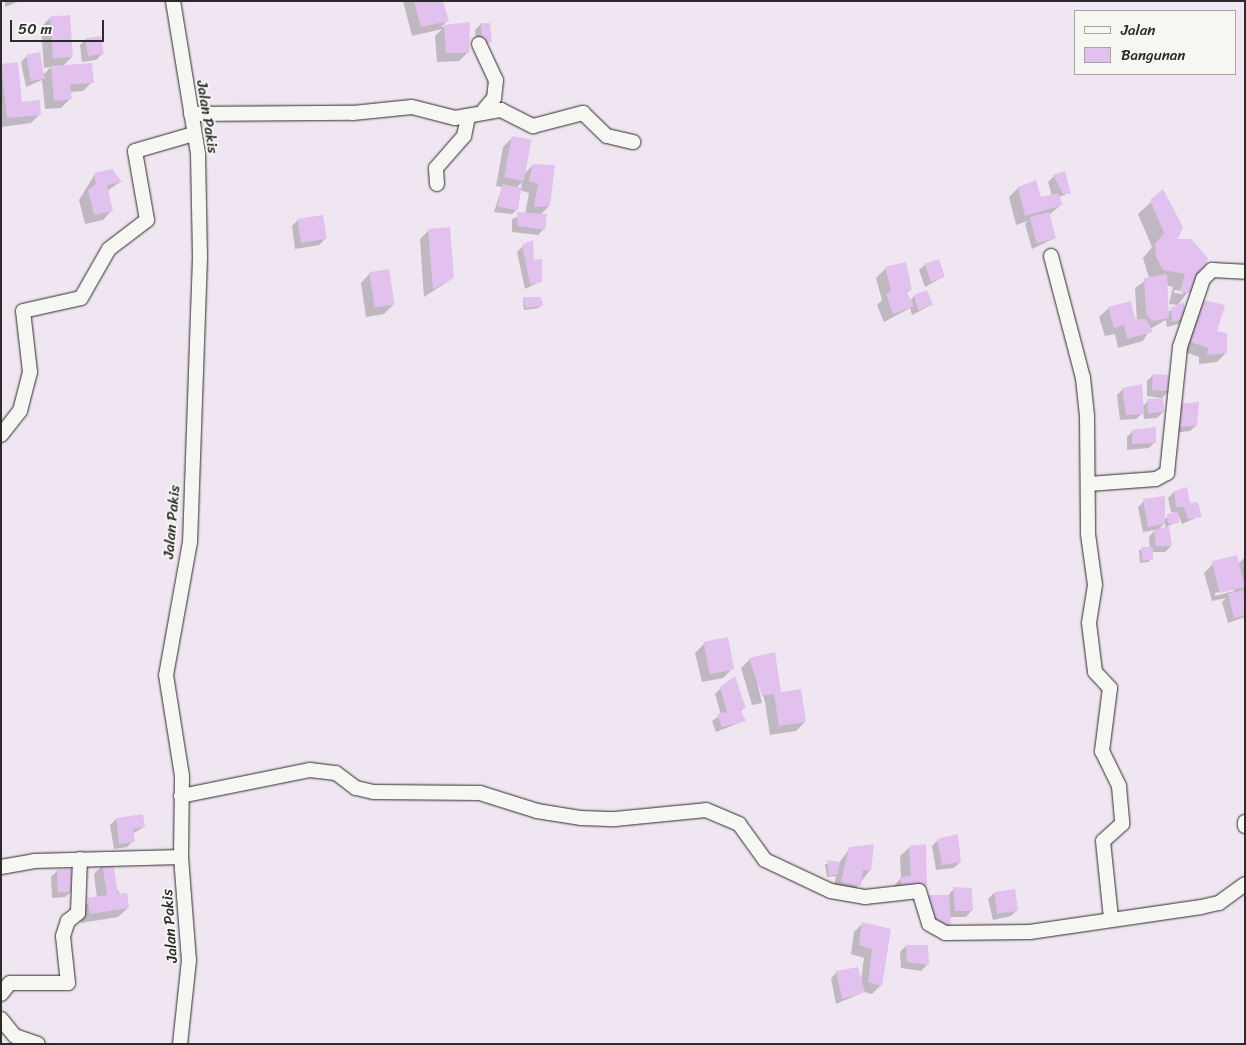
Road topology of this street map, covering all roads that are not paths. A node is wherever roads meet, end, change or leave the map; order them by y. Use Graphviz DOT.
graph roads {
  1 [pos="173,1"];
  2 [pos="478,44"];
  3 [pos="484,110"];
  4 [pos="191,114"];
  5 [pos="468,117"];
  6 [pos="194,134"];
  7 [pos="633,142"];
  8 [pos="437,184"];
  9 [pos="1051,256"];
  10 [pos="1245,272"];
  11 [pos="1,435"];
  12 [pos="1090,484"];
  13 [pos="182,796"];
  14 [pos="1245,822"];
  15 [pos="1245,826"];
  16 [pos="181,857"];
  17 [pos="80,859"];
  18 [pos="1,867"];
  19 [pos="1245,884"];
  20 [pos="1111,920"];
  21 [pos="1,994"];
  22 [pos="1,1019"];
  23 [pos="38,1044"];
  24 [pos="180,1044"];
  1 -- 4 [label="street, Jalan Pakis"];
  2 -- 3 [label="street"];
  3 -- 5 [label="street"];
  3 -- 7 [label="street"];
  4 -- 5 [label="street"];
  4 -- 6 [label="street, Jalan Pakis"];
  5 -- 8 [label="street"];
  6 -- 11 [label="street"];
  6 -- 13 [label="street, Jalan Pakis"];
  9 -- 12 [label="street"];
  10 -- 12 [label="street"];
  12 -- 20 [label="street"];
  13 -- 16 [label="street, Jalan Pakis"];
  13 -- 20 [label="street"];
  14 -- 15 [label="street"];
  16 -- 17 [label="street"];
  16 -- 24 [label="street, Jalan Pakis"];
  17 -- 18 [label="street"];
  17 -- 21 [label="street"];
  19 -- 20 [label="street"];
  22 -- 23 [label="street"];
}
